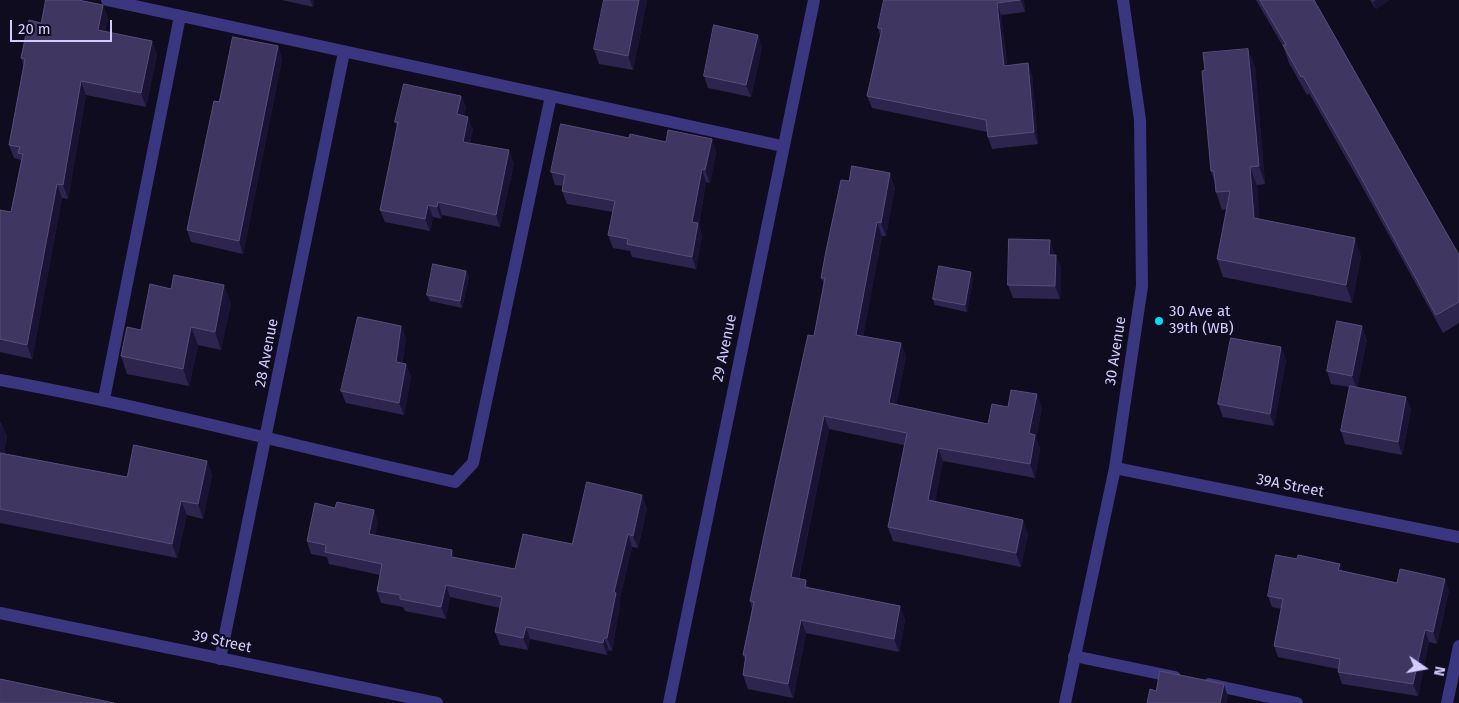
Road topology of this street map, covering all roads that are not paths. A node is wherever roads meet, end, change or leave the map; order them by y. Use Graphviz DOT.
graph roads {
  1 [pos="107,0"];
  2 [pos="814,0"];
  3 [pos="1123,0"];
  4 [pos="180,16"];
  5 [pos="344,52"];
  6 [pos="550,96"];
  7 [pos="782,146"];
  8 [pos="0,380"];
  9 [pos="104,399"];
  10 [pos="266,440"];
  11 [pos="1115,468"];
  12 [pos="1459,537"];
  13 [pos="0,613"];
  14 [pos="1459,646"];
  15 [pos="1074,656"];
  16 [pos="220,659"];
  17 [pos="436,703"];
  18 [pos="669,703"];
  19 [pos="1065,703"];
  20 [pos="1297,703"];
  21 [pos="1447,703"];
  1 -- 4 [label="street"];
  2 -- 7 [label="street, 29 Avenue"];
  3 -- 11 [label="street, 30 Avenue"];
  4 -- 5 [label="street"];
  4 -- 9 [label="street"];
  5 -- 6 [label="street"];
  5 -- 10 [label="street, 28 Avenue"];
  6 -- 7 [label="street"];
  6 -- 10 [label="street"];
  7 -- 18 [label="street, 29 Avenue"];
  8 -- 9 [label="street"];
  9 -- 10 [label="street"];
  10 -- 16 [label="street, 28 Avenue"];
  11 -- 12 [label="street, 39A Street"];
  11 -- 15 [label="street, 30 Avenue"];
  13 -- 16 [label="street, 39 Street"];
  14 -- 21 [label="street"];
  15 -- 19 [label="street, 30 Avenue"];
  15 -- 20 [label="street"];
  16 -- 17 [label="street, 39 Street"];
}
